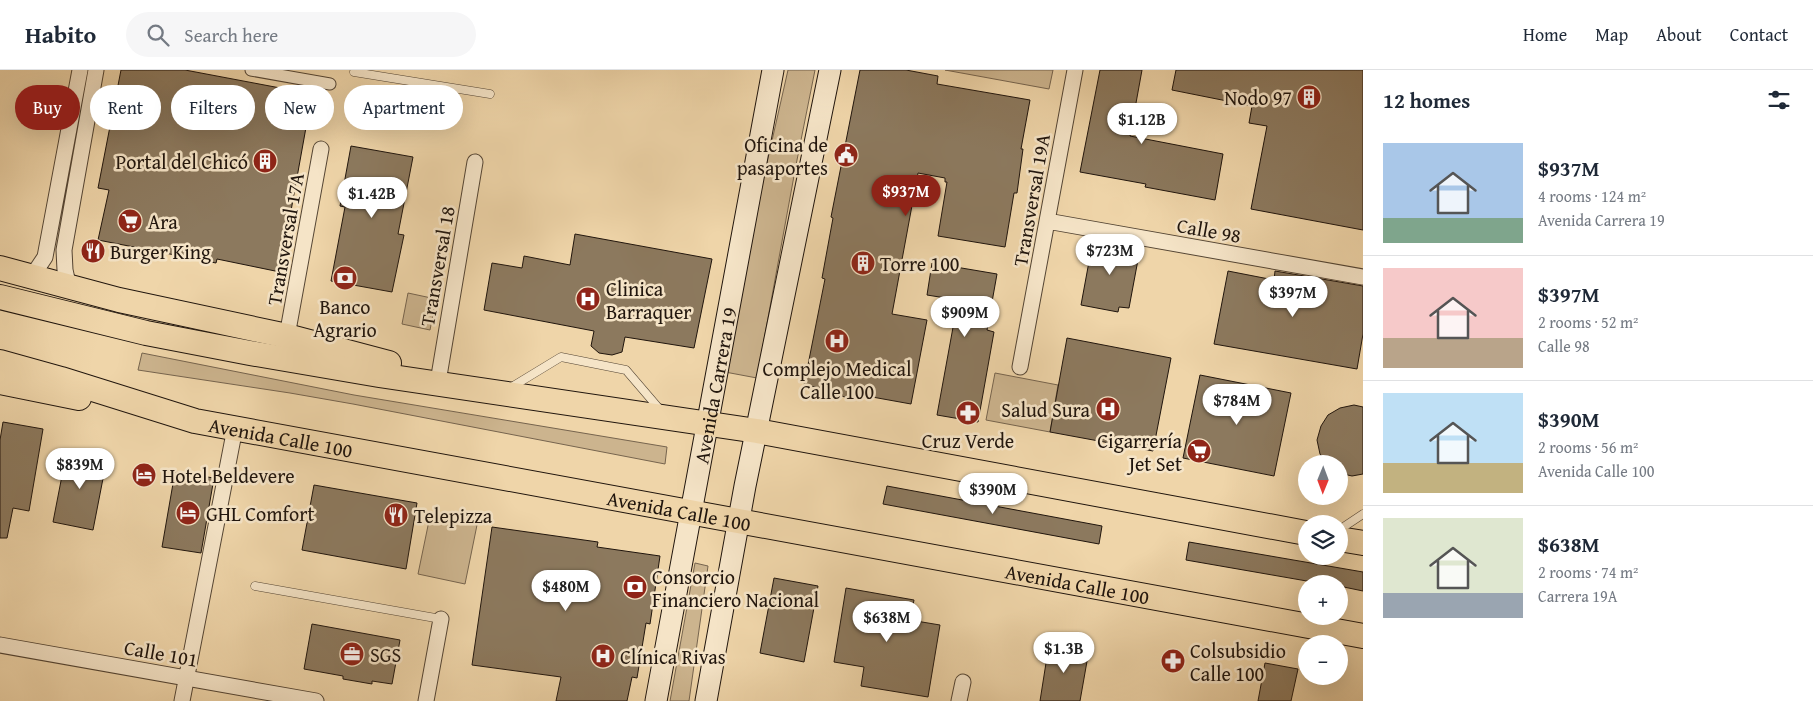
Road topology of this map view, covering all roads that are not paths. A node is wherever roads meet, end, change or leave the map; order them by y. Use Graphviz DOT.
graph roads {
  1 [pos="80,70"];
  2 [pos="96,70"];
  3 [pos="251,70"];
  4 [pos="773,70"];
  5 [pos="830,70"];
  6 [pos="1075,70"];
  7 [pos="354,72"];
  8 [pos="330,84"];
  9 [pos="490,94"];
  10 [pos="321,150"];
  11 [pos="475,162"];
  12 [pos="1047,222"];
  13 [pos="0,268"];
  14 [pos="27,276"];
  15 [pos="1363,277"];
  16 [pos="69,288"];
  17 [pos="0,297"];
  18 [pos="287,336"];
  19 [pos="0,362"];
  20 [pos="1020,367"];
  21 [pos="439,376"];
  22 [pos="0,382"];
  23 [pos="502,393"];
  24 [pos="667,417"];
  25 [pos="195,421"];
  26 [pos="706,423"];
  27 [pos="234,428"];
  28 [pos="757,430"];
  29 [pos="690,512"];
  30 [pos="1363,514"];
  31 [pos="739,521"];
  32 [pos="1348,524"];
  33 [pos="1298,531"];
  34 [pos="1348,540"];
  35 [pos="1363,543"];
  36 [pos="255,586"];
  37 [pos="441,619"];
  38 [pos="1363,636"];
  39 [pos="0,645"];
  40 [pos="187,677"];
  41 [pos="963,682"];
  42 [pos="182,701"];
  43 [pos="316,701"];
  44 [pos="426,701"];
  45 [pos="656,701"];
  46 [pos="706,701"];
  47 [pos="959,701"];
  1 -- 14 [label="street"];
  2 -- 16 [label="street"];
  3 -- 8 [label="street"];
  4 -- 26 [label="main road, Avenida Carrera 19"];
  5 -- 28 [label="main road"];
  6 -- 12 [label="street, Transversal 19A"];
  7 -- 9 [label="lane"];
  10 -- 18 [label="street, Transversal 17A"];
  11 -- 21 [label="street, Transversal 18"];
  12 -- 15 [label="street, Calle 98"];
  12 -- 20 [label="street, Transversal 19A"];
  13 -- 14 [label="main road"];
  14 -- 16 [label="main road"];
  16 -- 18 [label="main road"];
  17 -- 23 [label="main road"];
  18 -- 21 [label="main road"];
  19 -- 25 [label="main road, Avenida Calle 100"];
  21 -- 23 [label="main road"];
  22 -- 25 [label="main road"];
  23 -- 24 [label="main road"];
  23 -- 24 [label="lane"];
  24 -- 26 [label="main road"];
  25 -- 27 [label="main road, Avenida Calle 100"];
  26 -- 28 [label="main road"];
  26 -- 29 [label="main road, Avenida Carrera 19"];
  27 -- 29 [label="main road, Avenida Calle 100"];
  27 -- 40 [label="street"];
  28 -- 31 [label="main road"];
  28 -- 33 [label="main road"];
  29 -- 31 [label="main road, Avenida Calle 100"];
  29 -- 45 [label="main road, Avenida Carrera 19"];
  30 -- 32 [label="lane"];
  31 -- 38 [label="main road, Avenida Calle 100"];
  31 -- 46 [label="main road"];
  34 -- 35 [label="main road"];
  36 -- 37 [label="lane"];
  37 -- 44 [label="street"];
  39 -- 40 [label="street, Calle 101"];
  40 -- 42 [label="street"];
  40 -- 43 [label="street, Calle 101"];
  41 -- 47 [label="street"];
}
